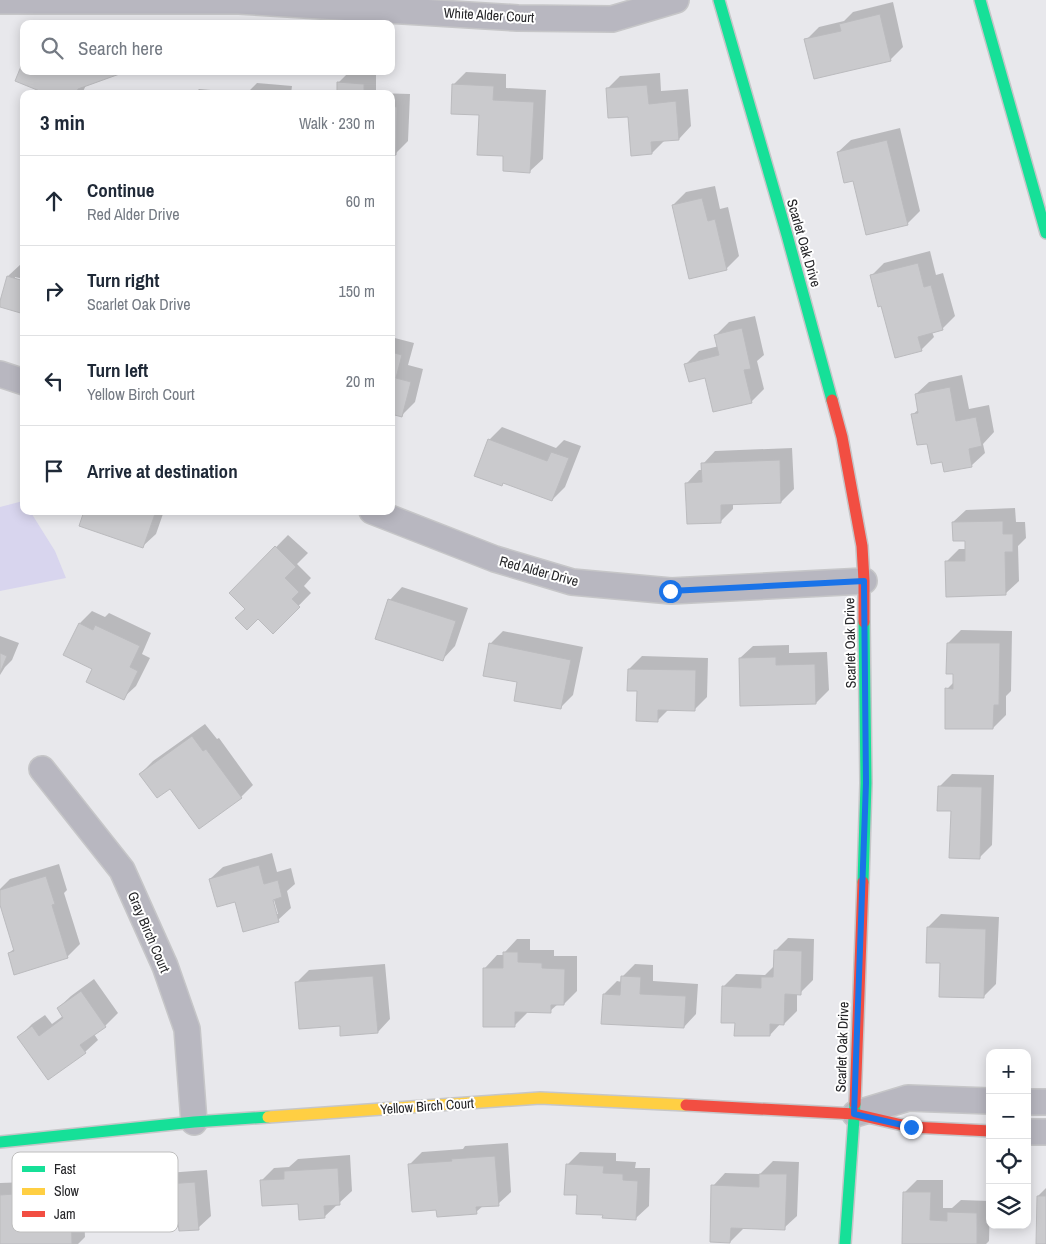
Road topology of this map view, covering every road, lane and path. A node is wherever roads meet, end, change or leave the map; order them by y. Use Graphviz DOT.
graph roads {
  1 [pos="676,0"];
  2 [pos="719,0"];
  3 [pos="980,0"];
  4 [pos="0,1"];
  5 [pos="1046,233"];
  6 [pos="0,374"];
  7 [pos="20,381"];
  8 [pos="382,515"];
  9 [pos="864,581"];
  10 [pos="42,768"];
  11 [pos="986,1100"];
  12 [pos="1031,1102"];
  13 [pos="1046,1102"];
  14 [pos="854,1114"];
  15 [pos="194,1122"];
  16 [pos="986,1131"];
  17 [pos="1031,1132"];
  18 [pos="1046,1132"];
  19 [pos="0,1142"];
  20 [pos="845,1244"];
  1 -- 4 [label="street, White Alder Court"];
  2 -- 9 [label="street, Scarlet Oak Drive"];
  3 -- 5 [label="street"];
  6 -- 7 [label="street"];
  8 -- 9 [label="street, Red Alder Drive"];
  9 -- 14 [label="street, Scarlet Oak Drive"];
  10 -- 15 [label="street, Gray Birch Court"];
  11 -- 14 [label="street, Yellow Birch Court"];
  12 -- 13 [label="street"];
  14 -- 15 [label="street, Yellow Birch Court"];
  14 -- 16 [label="street, Yellow Birch Court"];
  14 -- 20 [label="street, Scarlet Oak Drive"];
  15 -- 19 [label="street, Yellow Birch Court"];
  17 -- 18 [label="street"];
}
